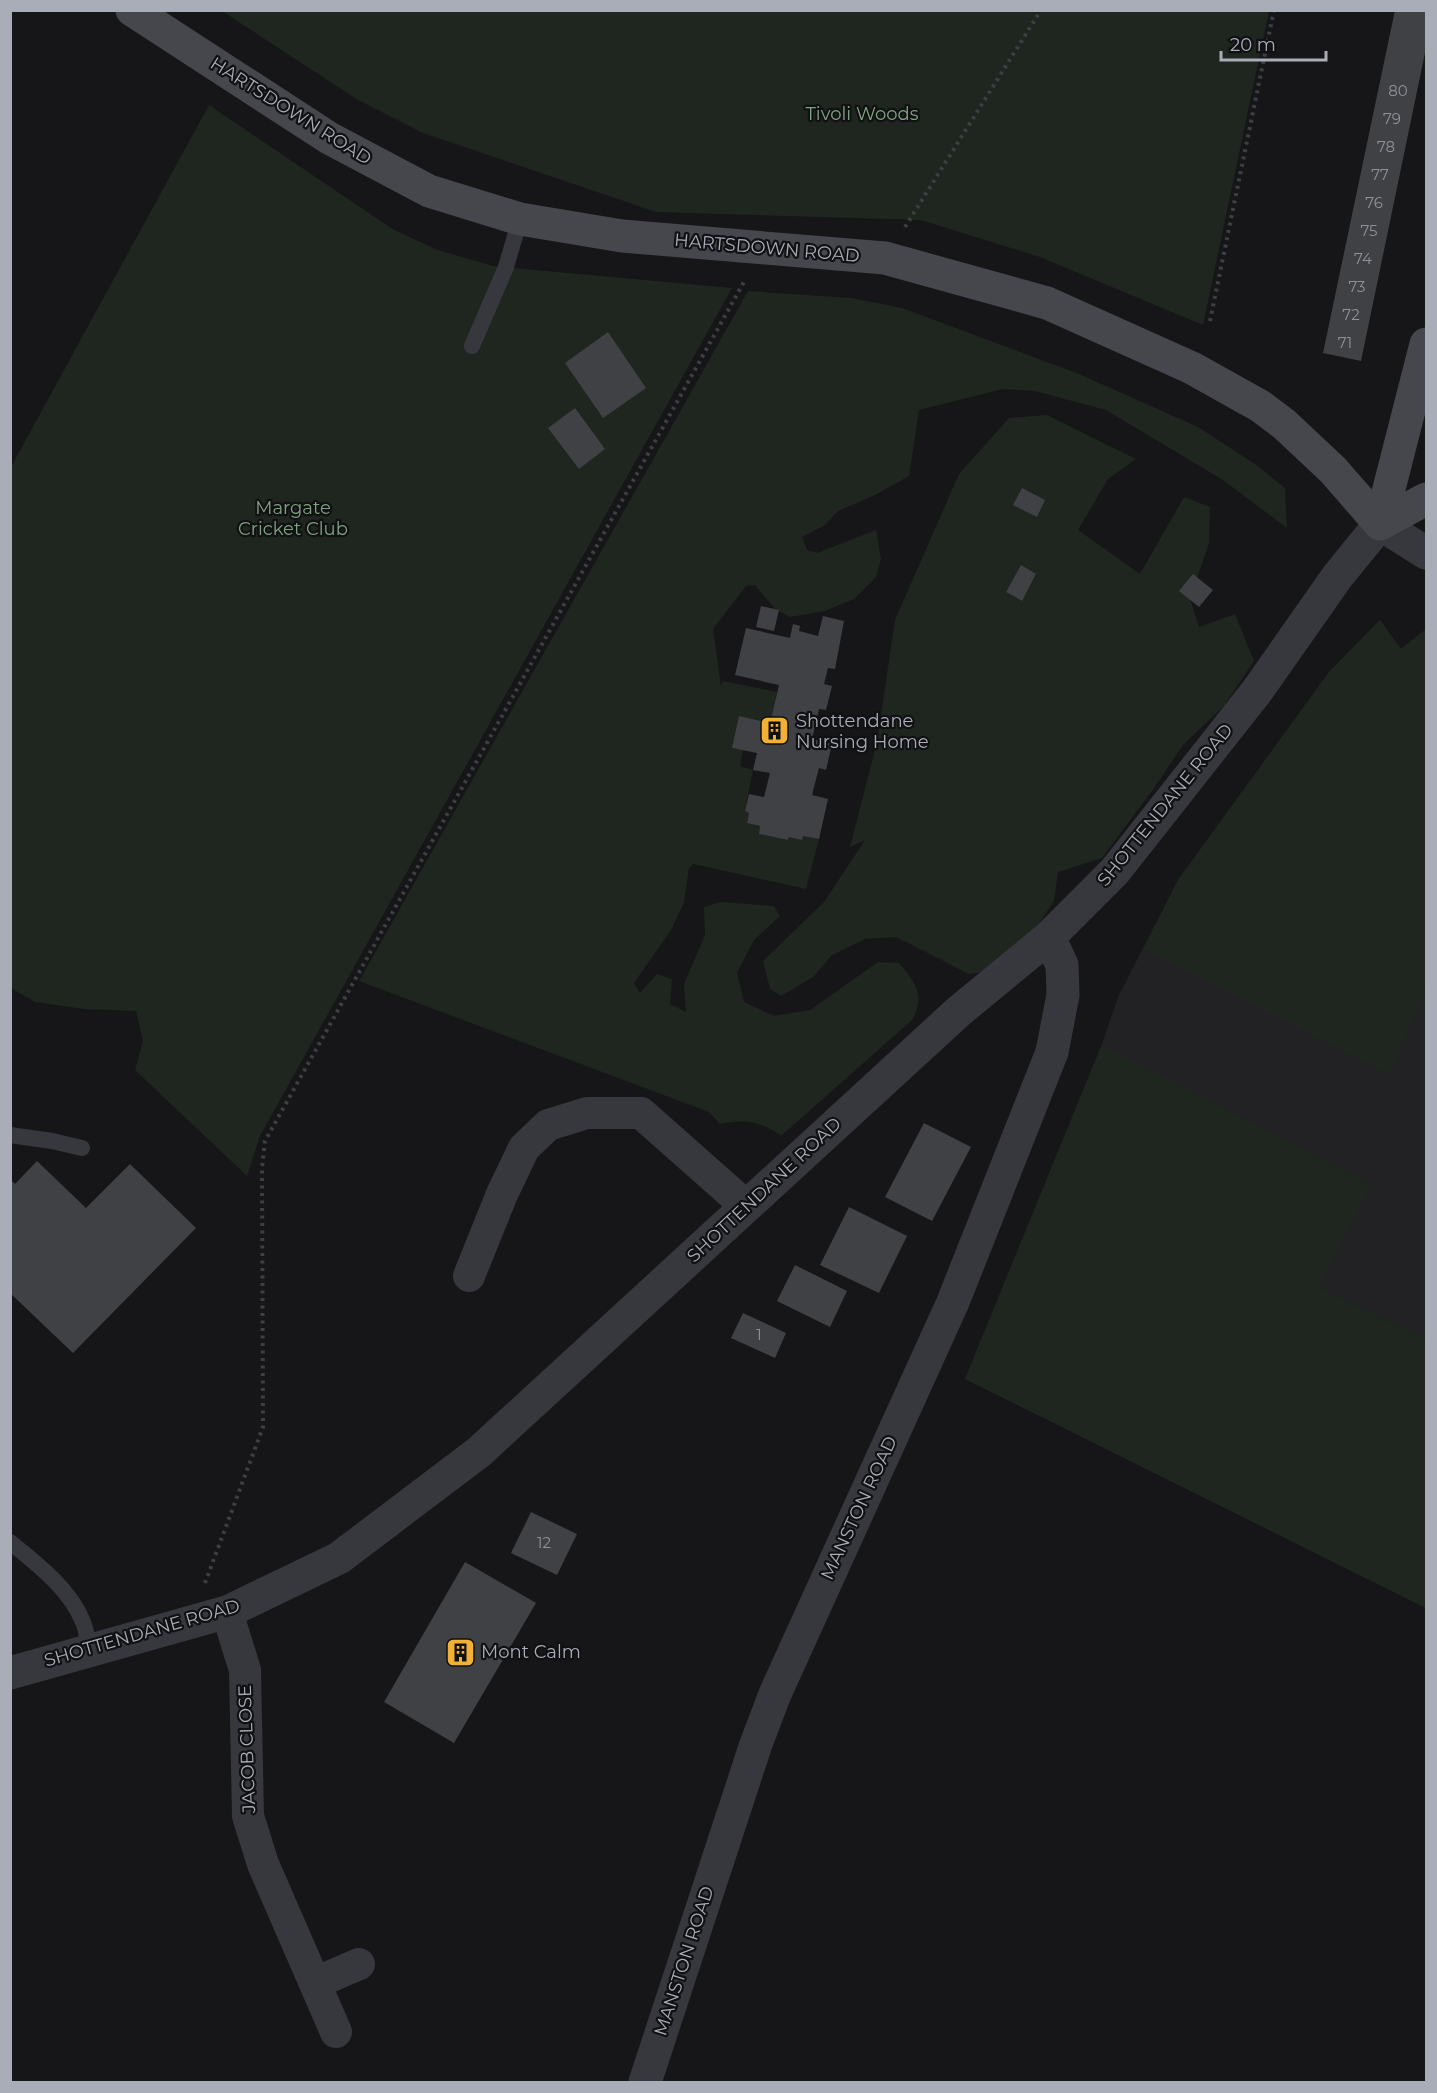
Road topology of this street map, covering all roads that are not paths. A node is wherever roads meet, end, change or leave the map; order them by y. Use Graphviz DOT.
graph roads {
  1 [pos="132,10"];
  2 [pos="520,219"];
  3 [pos="1426,344"];
  4 [pos="472,346"];
  5 [pos="1419,409"];
  6 [pos="1426,499"];
  7 [pos="1380,524"];
  8 [pos="1426,553"];
  9 [pos="1049,937"];
  10 [pos="10,1135"];
  11 [pos="82,1148"];
  12 [pos="746,1206"];
  13 [pos="469,1276"];
  14 [pos="10,1542"];
  15 [pos="227,1612"];
  16 [pos="89,1650"];
  17 [pos="10,1672"];
  18 [pos="359,1964"];
  19 [pos="315,1983"];
  20 [pos="336,2032"];
  21 [pos="645,2082"];
  1 -- 2 [label="main road, HARTSDOWN ROAD"];
  2 -- 4 [label="lane"];
  2 -- 7 [label="main road, HARTSDOWN ROAD"];
  3 -- 5 [label="main road"];
  5 -- 7 [label="main road"];
  6 -- 7 [label="main road"];
  7 -- 8 [label="street"];
  7 -- 9 [label="street, SHOTTENDANE ROAD"];
  9 -- 12 [label="street, SHOTTENDANE ROAD"];
  9 -- 21 [label="street, MANSTON ROAD"];
  10 -- 11 [label="lane"];
  12 -- 13 [label="street"];
  12 -- 15 [label="street, SHOTTENDANE ROAD"];
  14 -- 16 [label="lane"];
  15 -- 16 [label="street, SHOTTENDANE ROAD"];
  15 -- 19 [label="street, JACOB CLOSE"];
  16 -- 17 [label="street, SHOTTENDANE ROAD"];
  18 -- 19 [label="street"];
  19 -- 20 [label="street, JACOB CLOSE"];
}
